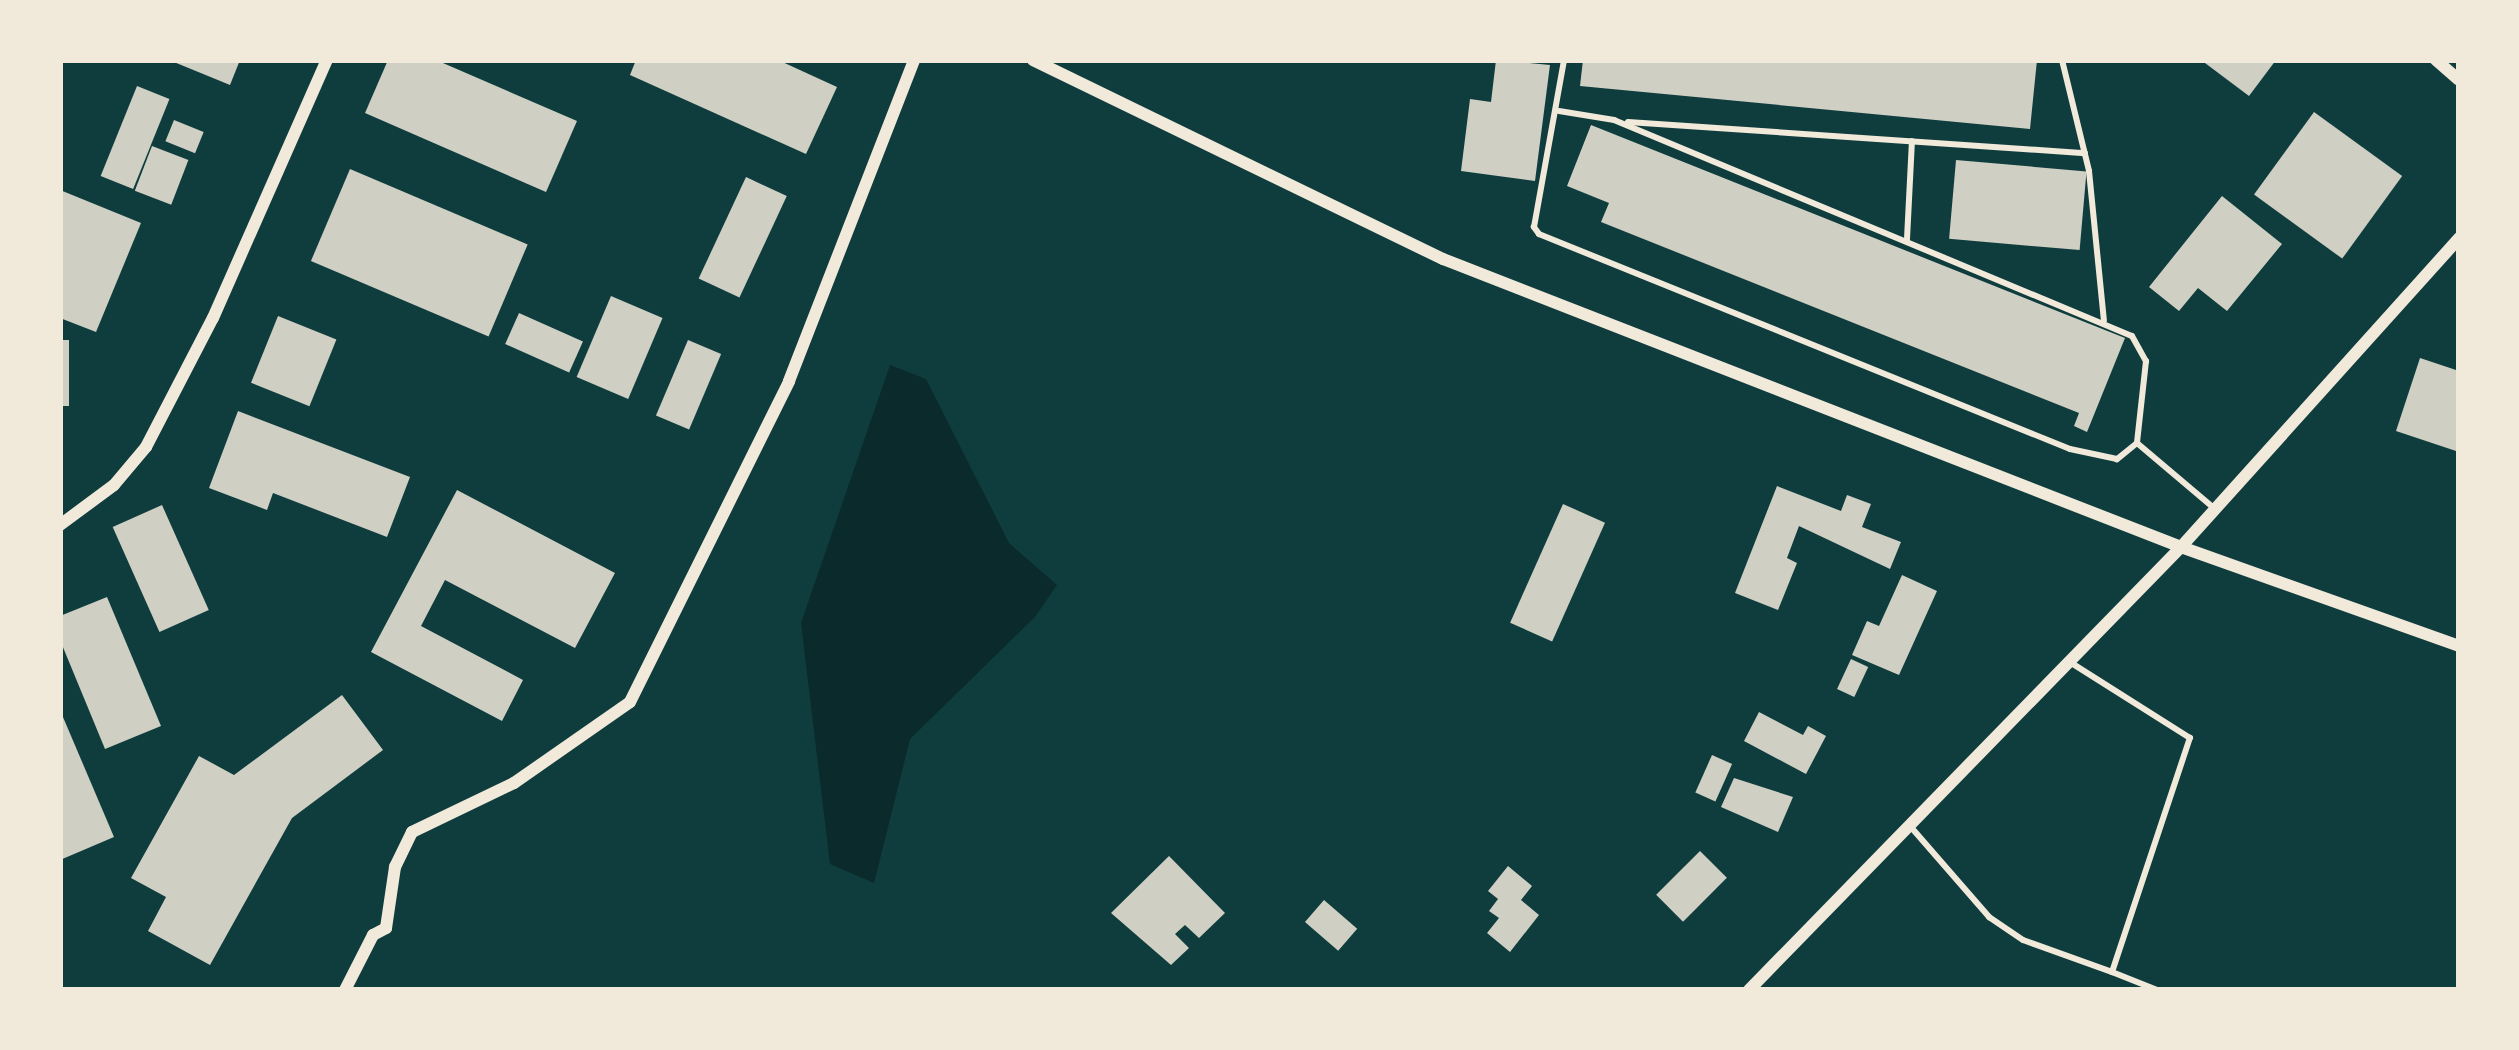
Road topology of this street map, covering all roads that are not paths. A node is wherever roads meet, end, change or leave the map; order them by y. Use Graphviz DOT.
graph roads {
  1 [pos="327,60"];
  2 [pos="914,60"];
  3 [pos="1033,60"];
  4 [pos="1564,60"];
  5 [pos="2062,60"];
  6 [pos="2436,60"];
  7 [pos="2459,80"];
  8 [pos="1559,111"];
  9 [pos="1615,120"];
  10 [pos="1912,140"];
  11 [pos="2085,153"];
  12 [pos="2459,238"];
  13 [pos="1907,239"];
  14 [pos="2104,320"];
  15 [pos="2137,443"];
  16 [pos="2214,508"];
  17 [pos="60,525"];
  18 [pos="2181,547"];
  19 [pos="2459,646"];
  20 [pos="2071,662"];
  21 [pos="1910,826"];
  22 [pos="2112,972"];
  23 [pos="345,990"];
  24 [pos="1749,990"];
  25 [pos="2158,990"];
  1 -- 17 [label="street"];
  2 -- 23 [label="street"];
  3 -- 18 [label="street"];
  4 -- 8 [label="lane"];
  5 -- 11 [label="lane"];
  6 -- 7 [label="street"];
  8 -- 9 [label="lane"];
  8 -- 15 [label="lane"];
  9 -- 10 [label="lane"];
  9 -- 13 [label="lane"];
  10 -- 11 [label="lane"];
  10 -- 13 [label="lane"];
  11 -- 14 [label="lane"];
  12 -- 16 [label="street"];
  13 -- 14 [label="lane"];
  14 -- 15 [label="lane"];
  15 -- 16 [label="lane"];
  16 -- 18 [label="street"];
  18 -- 19 [label="street"];
  18 -- 20 [label="street"];
  20 -- 21 [label="street"];
  20 -- 22 [label="lane"];
  21 -- 22 [label="lane"];
  21 -- 24 [label="street"];
  22 -- 25 [label="lane"];
}
